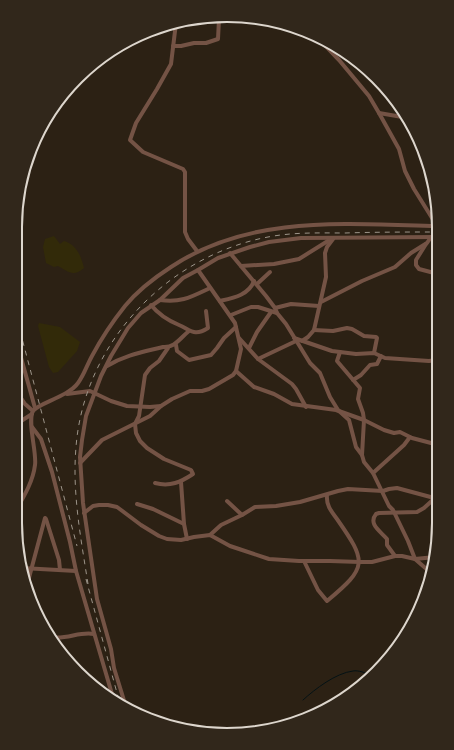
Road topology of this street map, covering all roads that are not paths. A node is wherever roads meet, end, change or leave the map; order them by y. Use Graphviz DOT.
graph roads {
  1 [pos="219,22"];
  2 [pos="175,29"];
  3 [pos="173,46"];
  4 [pos="329,49"];
  5 [pos="379,113"];
  6 [pos="399,117"];
  7 [pos="432,218"];
  8 [pos="432,226"];
  9 [pos="431,237"];
  10 [pos="332,239"];
  11 [pos="427,243"];
  12 [pos="197,251"];
  13 [pos="230,253"];
  14 [pos="241,266"];
  15 [pos="198,270"];
  16 [pos="270,272"];
  17 [pos="432,272"];
  18 [pos="255,282"];
  19 [pos="210,288"];
  20 [pos="160,300"];
  21 [pos="220,302"];
  22 [pos="320,304"];
  23 [pos="151,305"];
  24 [pos="275,308"];
  25 [pos="206,311"];
  26 [pos="271,312"];
  27 [pos="277,313"];
  28 [pos="231,315"];
  29 [pos="236,327"];
  30 [pos="314,330"];
  31 [pos="189,331"];
  32 [pos="239,338"];
  33 [pos="295,339"];
  34 [pos="302,341"];
  35 [pos="176,345"];
  36 [pos="168,348"];
  37 [pos="249,348"];
  38 [pos="340,352"];
  39 [pos="374,353"];
  40 [pos="380,356"];
  41 [pos="258,359"];
  42 [pos="432,361"];
  43 [pos="22,365"];
  44 [pos="106,367"];
  45 [pos="236,371"];
  46 [pos="353,380"];
  47 [pos="95,393"];
  48 [pos="66,394"];
  49 [pos="22,400"];
  50 [pos="161,406"];
  51 [pos="140,407"];
  52 [pos="306,407"];
  53 [pos="33,411"];
  54 [pos="340,412"];
  55 [pos="22,420"];
  56 [pos="364,420"];
  57 [pos="135,424"];
  58 [pos="32,427"];
  59 [pos="410,437"];
  60 [pos="432,443"];
  61 [pos="362,455"];
  62 [pos="80,463"];
  63 [pos="373,473"];
  64 [pos="181,482"];
  65 [pos="155,483"];
  66 [pos="383,491"];
  67 [pos="328,495"];
  68 [pos="432,497"];
  69 [pos="22,499"];
  70 [pos="227,501"];
  71 [pos="432,502"];
  72 [pos="137,504"];
  73 [pos="84,513"];
  74 [pos="394,513"];
  75 [pos="242,515"];
  76 [pos="184,524"];
  77 [pos="210,535"];
  78 [pos="187,538"];
  79 [pos="395,556"];
  80 [pos="429,558"];
  81 [pos="414,559"];
  82 [pos="304,561"];
  83 [pos="360,562"];
  84 [pos="27,569"];
  85 [pos="31,569"];
  86 [pos="427,569"];
  87 [pos="60,570"];
  88 [pos="76,571"];
  89 [pos="29,576"];
  90 [pos="94,634"];
  91 [pos="57,638"];
  92 [pos="111,692"];
  93 [pos="124,701"];
  1 -- 3 [label="street"];
  2 -- 3 [label="street"];
  3 -- 12 [label="street"];
  4 -- 5 [label="street"];
  5 -- 6 [label="street"];
  5 -- 7 [label="street"];
  8 -- 12 [label="street"];
  9 -- 10 [label="street"];
  9 -- 11 [label="street"];
  10 -- 13 [label="street"];
  10 -- 14 [label="street"];
  10 -- 22 [label="street"];
  11 -- 17 [label="street"];
  11 -- 22 [label="street"];
  12 -- 48 [label="street"];
  13 -- 14 [label="street"];
  13 -- 15 [label="street"];
  14 -- 18 [label="street"];
  15 -- 19 [label="street"];
  15 -- 20 [label="street"];
  16 -- 18 [label="street"];
  18 -- 21 [label="street"];
  18 -- 24 [label="street"];
  19 -- 20 [label="street"];
  19 -- 21 [label="street"];
  20 -- 23 [label="street"];
  21 -- 28 [label="street"];
  22 -- 24 [label="street"];
  22 -- 30 [label="street"];
  23 -- 31 [label="street"];
  23 -- 44 [label="street"];
  24 -- 27 [label="street"];
  25 -- 31 [label="street"];
  26 -- 27 [label="street"];
  26 -- 28 [label="street"];
  26 -- 37 [label="street"];
  27 -- 33 [label="street"];
  28 -- 29 [label="street"];
  29 -- 32 [label="street"];
  29 -- 35 [label="street"];
  30 -- 34 [label="street"];
  30 -- 39 [label="street"];
  31 -- 35 [label="street"];
  32 -- 37 [label="street"];
  32 -- 45 [label="street"];
  33 -- 34 [label="street"];
  33 -- 41 [label="street"];
  33 -- 54 [label="street"];
  34 -- 38 [label="street"];
  35 -- 36 [label="street"];
  36 -- 44 [label="street"];
  36 -- 51 [label="street"];
  37 -- 41 [label="street"];
  38 -- 39 [label="street"];
  38 -- 46 [label="street"];
  39 -- 40 [label="street"];
  40 -- 42 [label="street"];
  40 -- 46 [label="street"];
  41 -- 52 [label="street"];
  43 -- 53 [label="street"];
  44 -- 47 [label="street"];
  45 -- 50 [label="street"];
  45 -- 52 [label="street"];
  46 -- 56 [label="street"];
  47 -- 48 [label="street"];
  47 -- 51 [label="street"];
  47 -- 62 [label="street"];
  48 -- 53 [label="street"];
  49 -- 53 [label="street"];
  50 -- 51 [label="street"];
  50 -- 57 [label="street"];
  51 -- 57 [label="street"];
  52 -- 54 [label="street"];
  53 -- 55 [label="street"];
  53 -- 58 [label="street"];
  54 -- 56 [label="street"];
  54 -- 61 [label="street"];
  56 -- 59 [label="street"];
  56 -- 61 [label="street"];
  57 -- 62 [label="street"];
  57 -- 64 [label="street"];
  58 -- 69 [label="street"];
  58 -- 88 [label="street"];
  59 -- 60 [label="street"];
  59 -- 63 [label="street"];
  61 -- 63 [label="street"];
  62 -- 73 [label="street"];
  63 -- 66 [label="street"];
  64 -- 65 [label="street"];
  64 -- 76 [label="street"];
  66 -- 67 [label="street"];
  66 -- 68 [label="street"];
  66 -- 74 [label="street"];
  67 -- 75 [label="street"];
  67 -- 83 [label="street"];
  70 -- 75 [label="street"];
  71 -- 74 [label="street"];
  72 -- 76 [label="street"];
  73 -- 78 [label="street"];
  73 -- 93 [label="street"];
  74 -- 79 [label="street"];
  74 -- 81 [label="street"];
  75 -- 77 [label="street"];
  76 -- 78 [label="street"];
  77 -- 78 [label="street"];
  77 -- 82 [label="street"];
  79 -- 81 [label="street"];
  79 -- 83 [label="street"];
  80 -- 81 [label="street"];
  81 -- 86 [label="street"];
  82 -- 83 [label="street"];
  82 -- 83 [label="street"];
  84 -- 85 [label="street"];
  85 -- 87 [label="street"];
  85 -- 87 [label="street"];
  85 -- 89 [label="street"];
  87 -- 88 [label="street"];
  88 -- 90 [label="street"];
  90 -- 91 [label="street"];
  90 -- 92 [label="street"];
}
